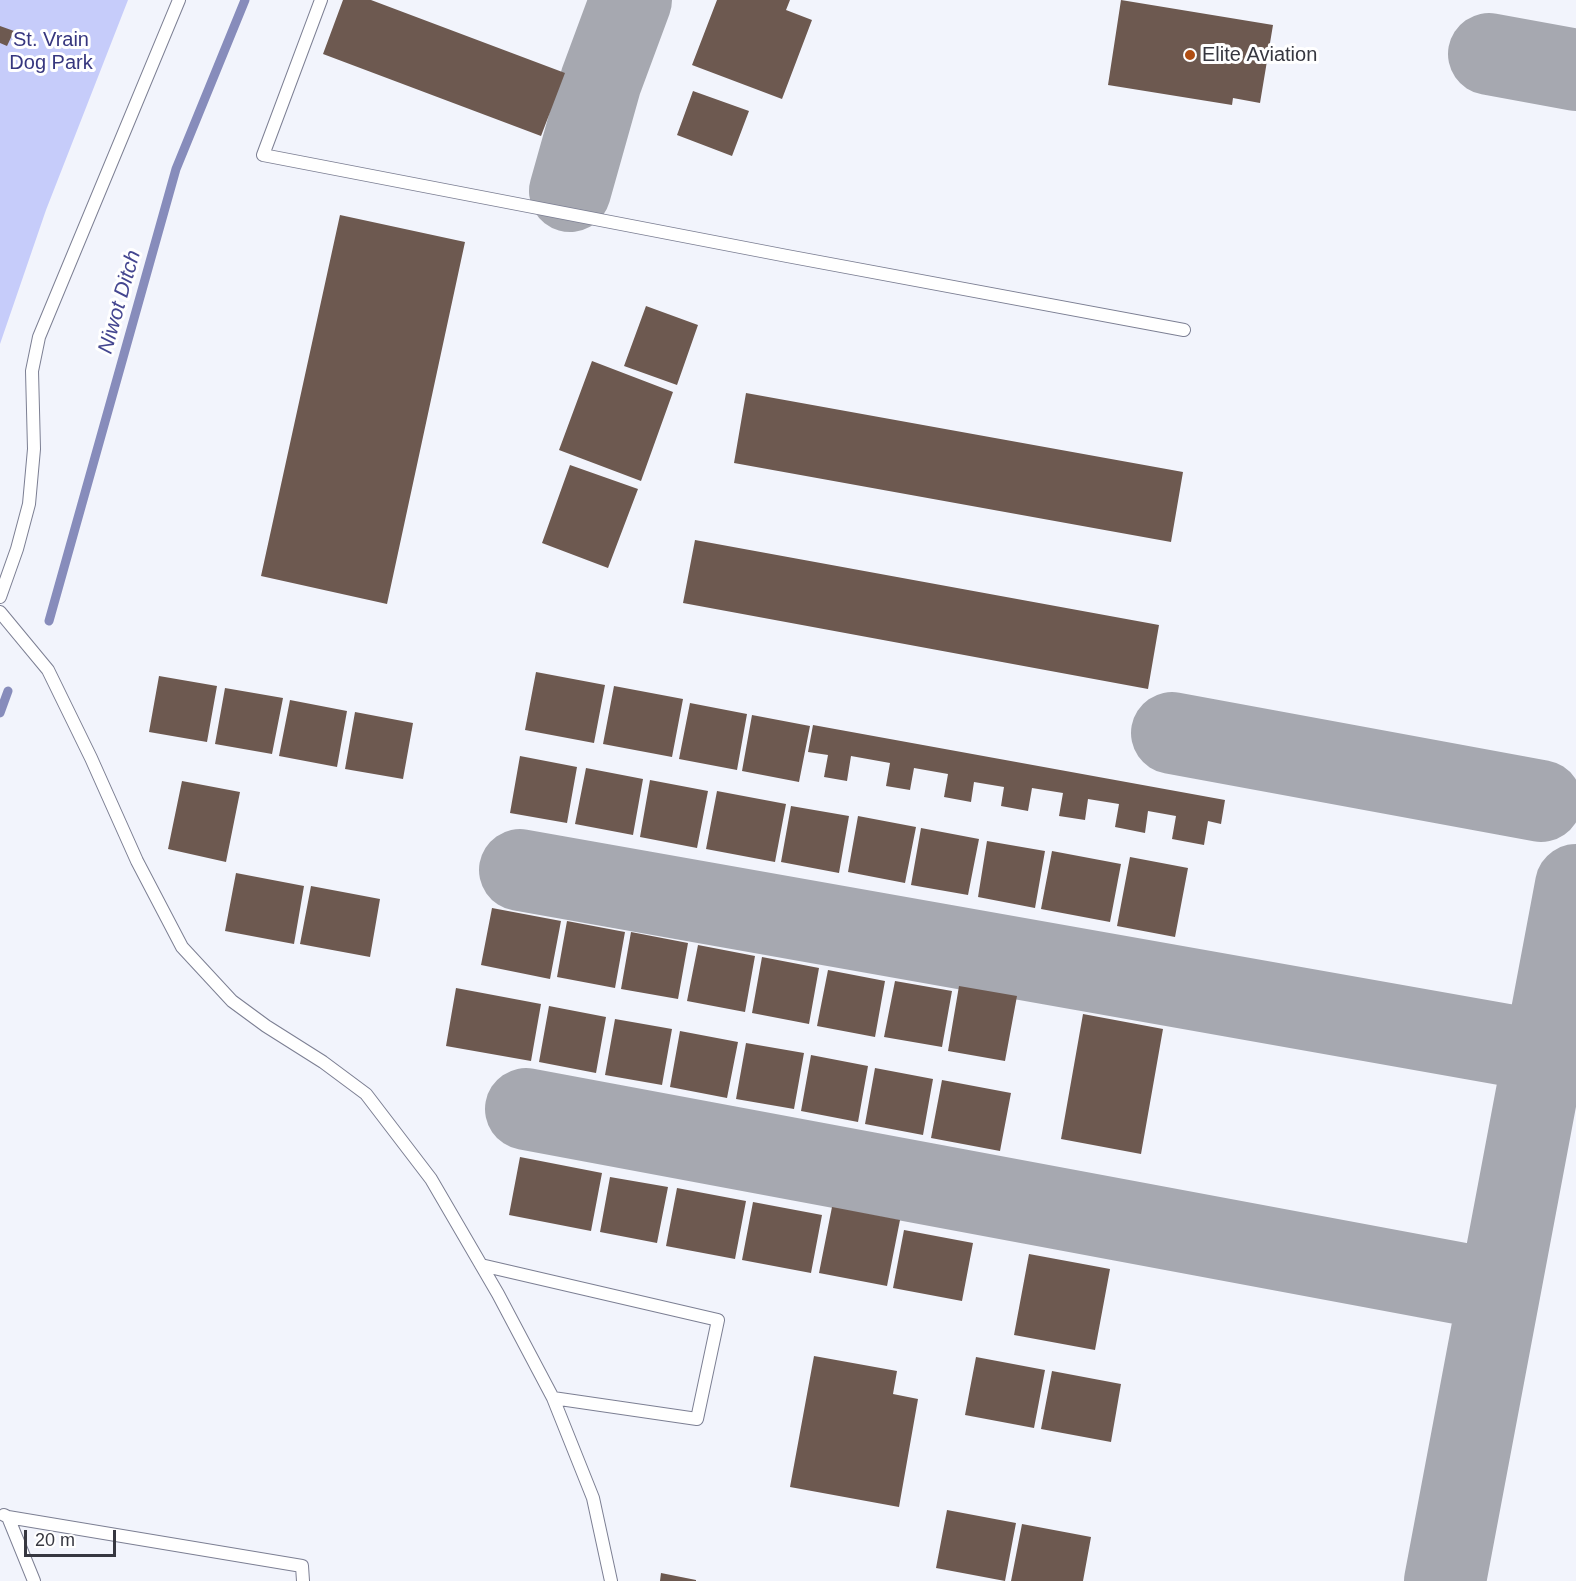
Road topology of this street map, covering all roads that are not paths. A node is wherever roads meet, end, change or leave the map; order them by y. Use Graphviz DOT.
graph roads {
  1 [pos="179,0"];
  2 [pos="321,0"];
  3 [pos="1184,330"];
  4 [pos="0,597"];
  5 [pos="0,612"];
  6 [pos="481,1265"];
  7 [pos="553,1398"];
  8 [pos="4,1515"];
  9 [pos="34,1581"];
  10 [pos="303,1581"];
  11 [pos="611,1581"];
  1 -- 4 [label="lane"];
  2 -- 3 [label="lane"];
  5 -- 6 [label="lane"];
  6 -- 7 [label="lane"];
  6 -- 7 [label="lane"];
  7 -- 11 [label="lane"];
  8 -- 9 [label="lane"];
  8 -- 10 [label="lane"];
}
